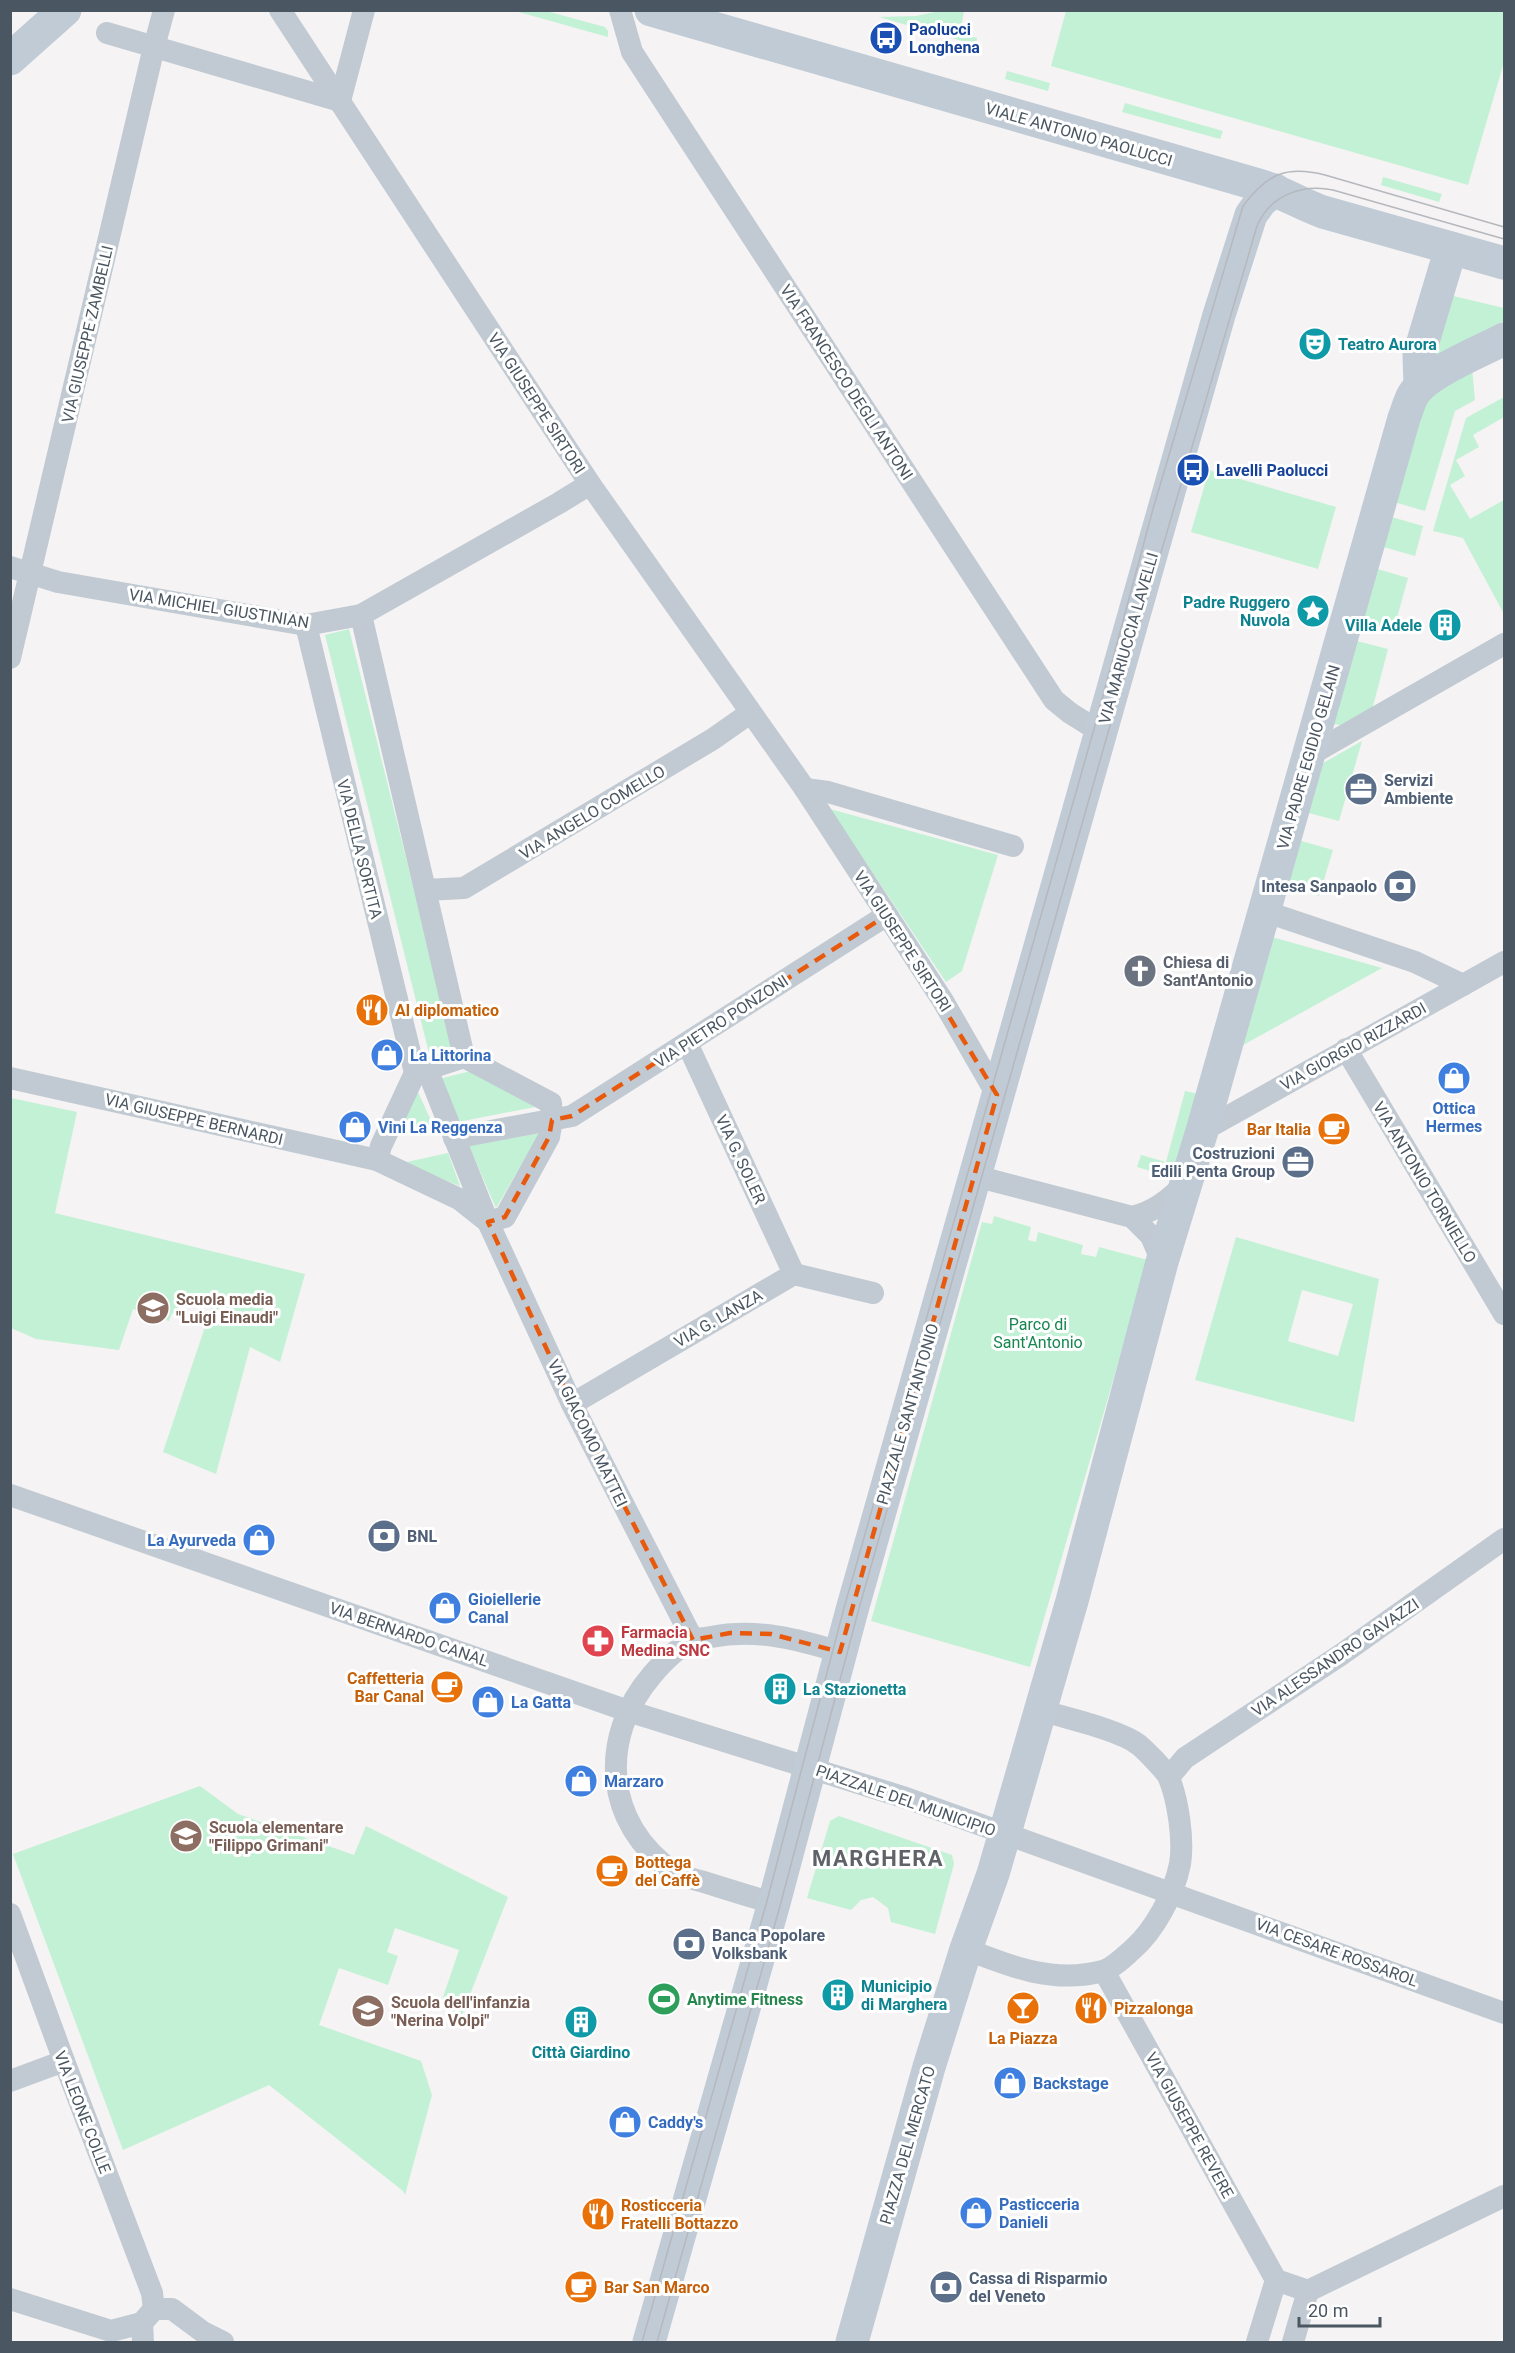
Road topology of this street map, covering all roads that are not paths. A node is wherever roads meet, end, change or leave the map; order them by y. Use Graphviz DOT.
graph roads {
  1 [pos="164,10"];
  2 [pos="280,10"];
  3 [pos="364,10"];
  4 [pos="620,10"];
  5 [pos="651,10"];
  6 [pos="55,17"];
  7 [pos="107,33"];
  8 [pos="154,47"];
  9 [pos="10,59"];
  10 [pos="340,101"];
  11 [pos="1275,190"];
  12 [pos="1451,248"];
  13 [pos="1504,263"];
  14 [pos="1504,339"];
  15 [pos="1420,386"];
  16 [pos="590,484"];
  17 [pos="20,570"];
  18 [pos="361,615"];
  19 [pos="306,625"];
  20 [pos="1504,644"];
  21 [pos="10,658"];
  22 [pos="750,713"];
  23 [pos="1102,733"];
  24 [pos="1308,756"];
  25 [pos="805,789"];
  26 [pos="1013,846"];
  27 [pos="426,890"];
  28 [pos="1264,911"];
  29 [pos="887,915"];
  30 [pos="1504,962"];
  31 [pos="1463,985"];
  32 [pos="687,1043"];
  33 [pos="1346,1049"];
  34 [pos="464,1057"];
  35 [pos="421,1071"];
  36 [pos="10,1078"];
  37 [pos="997,1095"];
  38 [pos="552,1120"];
  39 [pos="1202,1131"];
  40 [pos="454,1138"];
  41 [pos="377,1160"];
  42 [pos="975,1176"];
  43 [pos="1184,1185"];
  44 [pos="1132,1218"];
  45 [pos="488,1222"];
  46 [pos="1162,1262"];
  47 [pos="795,1274"];
  48 [pos="873,1293"];
  49 [pos="1504,1314"];
  50 [pos="572,1404"];
  51 [pos="10,1495"];
  52 [pos="1504,1539"];
  53 [pos="693,1640"];
  54 [pos="840,1652"];
  55 [pos="1040,1710"];
  56 [pos="628,1711"];
  57 [pos="809,1767"];
  58 [pos="1169,1777"];
  59 [pos="1004,1833"];
  60 [pos="1170,1892"];
  61 [pos="774,1903"];
  62 [pos="10,1914"];
  63 [pos="966,1949"];
  64 [pos="1104,1971"];
  65 [pos="1504,2013"];
  66 [pos="64,2061"];
  67 [pos="10,2080"];
  68 [pos="1504,2196"];
  69 [pos="1276,2280"];
  70 [pos="1308,2290"];
  71 [pos="10,2299"];
  72 [pos="143,2330"];
  73 [pos="186,2332"];
  74 [pos="223,2343"];
  75 [pos="649,2343"];
  76 [pos="852,2343"];
  77 [pos="1257,2343"];
  78 [pos="1293,2343"];
  1 -- 8 [label="street, VIA GIUSEPPE ZAMBELLI"];
  2 -- 10 [label="street, VIA GIUSEPPE SIRTORI"];
  3 -- 10 [label="street"];
  4 -- 23 [label="street, VIA FRANCESCO DEGLI ANTONI"];
  5 -- 11 [label="street, VIALE ANTONIO PAOLUCCI"];
  6 -- 9 [label="street"];
  7 -- 8 [label="street"];
  8 -- 10 [label="street"];
  8 -- 17 [label="street, VIA GIUSEPPE ZAMBELLI"];
  10 -- 16 [label="street, VIA GIUSEPPE SIRTORI"];
  11 -- 12 [label="street, VIALE ANTONIO PAOLUCCI"];
  11 -- 23 [label="street, VIA MARIUCCIA LAVELLI"];
  12 -- 13 [label="street, VIALE ANTONIO PAOLUCCI"];
  12 -- 15 [label="street, VIA PADRE EGIDIO GELAIN"];
  14 -- 15 [label="street, VIA PADRE EGIDIO GELAIN"];
  15 -- 24 [label="street, VIA PADRE EGIDIO GELAIN"];
  16 -- 18 [label="street, VIA MICHIEL GIUSTINIAN"];
  16 -- 22 [label="street, VIA GIUSEPPE SIRTORI"];
  17 -- 19 [label="street, VIA MICHIEL GIUSTINIAN"];
  17 -- 21 [label="street, VIA GIUSEPPE ZAMBELLI"];
  18 -- 19 [label="street, VIA MICHIEL GIUSTINIAN"];
  18 -- 27 [label="street"];
  19 -- 35 [label="street, VIA DELLA SORTITA"];
  20 -- 24 [label="street"];
  22 -- 25 [label="street, VIA GIUSEPPE SIRTORI"];
  22 -- 27 [label="street, VIA ANGELO COMELLO"];
  23 -- 37 [label="street, VIA MARIUCCIA LAVELLI"];
  24 -- 28 [label="street, VIA PADRE EGIDIO GELAIN"];
  25 -- 26 [label="street"];
  25 -- 29 [label="street, VIA GIUSEPPE SIRTORI"];
  27 -- 34 [label="street"];
  28 -- 31 [label="street"];
  28 -- 39 [label="street, VIA PADRE EGIDIO GELAIN"];
  29 -- 32 [label="street, VIA PIETRO PONZONI"];
  29 -- 37 [label="street, VIA GIUSEPPE SIRTORI"];
  30 -- 31 [label="street, VIA GIORGIO RIZZARDI"];
  31 -- 33 [label="street, VIA GIORGIO RIZZARDI"];
  32 -- 38 [label="street, VIA PIETRO PONZONI"];
  32 -- 47 [label="street, VIA G. SOLER"];
  33 -- 39 [label="street, VIA GIORGIO RIZZARDI"];
  33 -- 49 [label="street, VIA ANTONIO TORNIELLO"];
  34 -- 35 [label="street"];
  34 -- 38 [label="street"];
  35 -- 40 [label="street, VIA DELLA SORTITA"];
  35 -- 41 [label="street"];
  36 -- 41 [label="street, VIA GIUSEPPE BERNARDI"];
  37 -- 42 [label="street, PIAZZALE SANT'ANTONIO"];
  38 -- 40 [label="street, VIA PIETRO PONZONI"];
  38 -- 45 [label="street"];
  39 -- 43 [label="street"];
  40 -- 45 [label="street, VIA GIACOMO MATTEI"];
  41 -- 45 [label="street, VIA GIUSEPPE BERNARDI"];
  42 -- 44 [label="street"];
  42 -- 54 [label="street, PIAZZALE SANT'ANTONIO"];
  43 -- 44 [label="street"];
  43 -- 46 [label="street"];
  44 -- 46 [label="street"];
  45 -- 50 [label="street, VIA GIACOMO MATTEI"];
  46 -- 55 [label="street"];
  47 -- 48 [label="street"];
  47 -- 50 [label="street, VIA G. LANZA"];
  50 -- 53 [label="street, VIA GIACOMO MATTEI"];
  51 -- 56 [label="street, VIA BERNARDO CANAL"];
  52 -- 58 [label="street, VIA ALESSANDRO GAVAZZI"];
  53 -- 54 [label="street"];
  53 -- 56 [label="street"];
  54 -- 57 [label="street, PIAZZALE DEL MUNICIPIO"];
  55 -- 58 [label="street"];
  55 -- 59 [label="street, PIAZZALE DEL MUNICIPIO"];
  56 -- 57 [label="street, VIA BERNARDO CANAL"];
  56 -- 61 [label="street"];
  57 -- 59 [label="street, PIAZZALE DEL MUNICIPIO"];
  57 -- 61 [label="street, PIAZZALE DEL MUNICIPIO"];
  58 -- 60 [label="street"];
  59 -- 60 [label="street, PIAZZALE DEL MUNICIPIO"];
  59 -- 63 [label="street, PIAZZALE DEL MUNICIPIO"];
  60 -- 64 [label="street"];
  60 -- 65 [label="street, VIA CESARE ROSSAROL"];
  61 -- 75 [label="street"];
  62 -- 66 [label="street, VIA LEONE COLLE"];
  63 -- 64 [label="street"];
  63 -- 76 [label="street, PIAZZA DEL MERCATO"];
  64 -- 69 [label="street, VIA GIUSEPPE REVERE"];
  66 -- 67 [label="street"];
  66 -- 72 [label="street, VIA LEONE COLLE"];
  68 -- 70 [label="street"];
  69 -- 70 [label="street"];
  69 -- 77 [label="street"];
  70 -- 78 [label="street"];
  71 -- 72 [label="street"];
  72 -- 73 [label="street"];
  73 -- 74 [label="street"];
}
